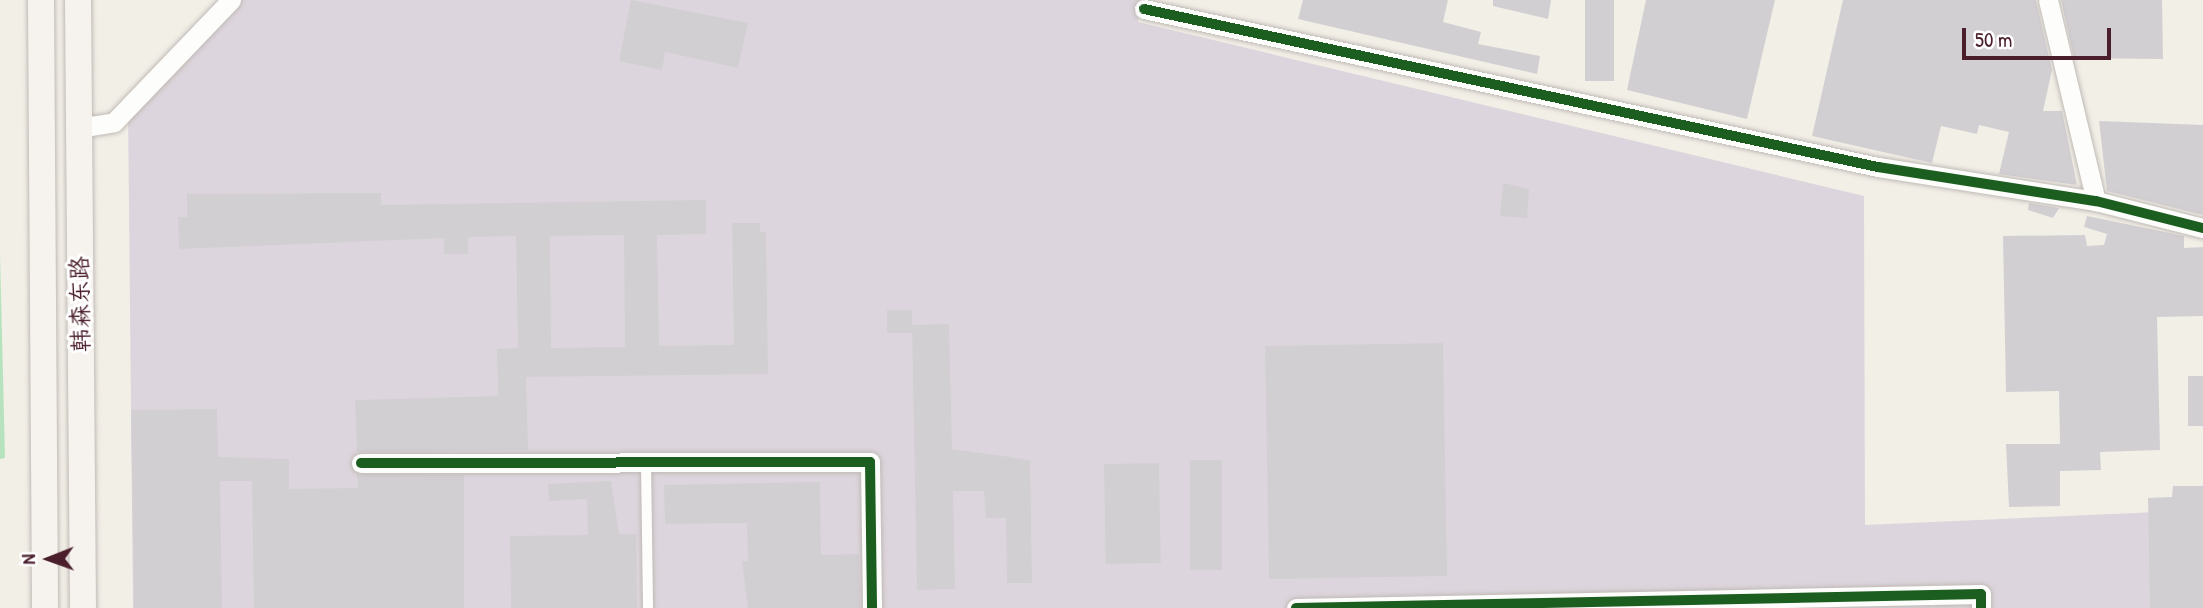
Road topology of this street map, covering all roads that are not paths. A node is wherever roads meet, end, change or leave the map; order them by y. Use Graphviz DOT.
graph roads {
  1 [pos="41,0"];
  2 [pos="78,0"];
  3 [pos="231,0"];
  4 [pos="2048,0"];
  5 [pos="1144,9"];
  6 [pos="78,128"];
  7 [pos="2096,201"];
  8 [pos="2203,228"];
  9 [pos="361,463"];
  10 [pos="646,463"];
  11 [pos="1540,606"];
  12 [pos="45,608"];
  13 [pos="83,608"];
  14 [pos="648,608"];
  15 [pos="872,608"];
  16 [pos="1296,608"];
  17 [pos="1981,608"];
  1 -- 12 [label="main road, 韩森东路"];
  2 -- 6 [label="main road, 韩森东路"];
  3 -- 6 [label="street"];
  4 -- 7 [label="street"];
  5 -- 7 [label="street"];
  6 -- 13 [label="main road, 韩森东路"];
  7 -- 8 [label="street"];
  9 -- 10 [label="street"];
  10 -- 14 [label="lane"];
  10 -- 15 [label="street"];
  11 -- 16 [label="street"];
  11 -- 17 [label="street"];
}
